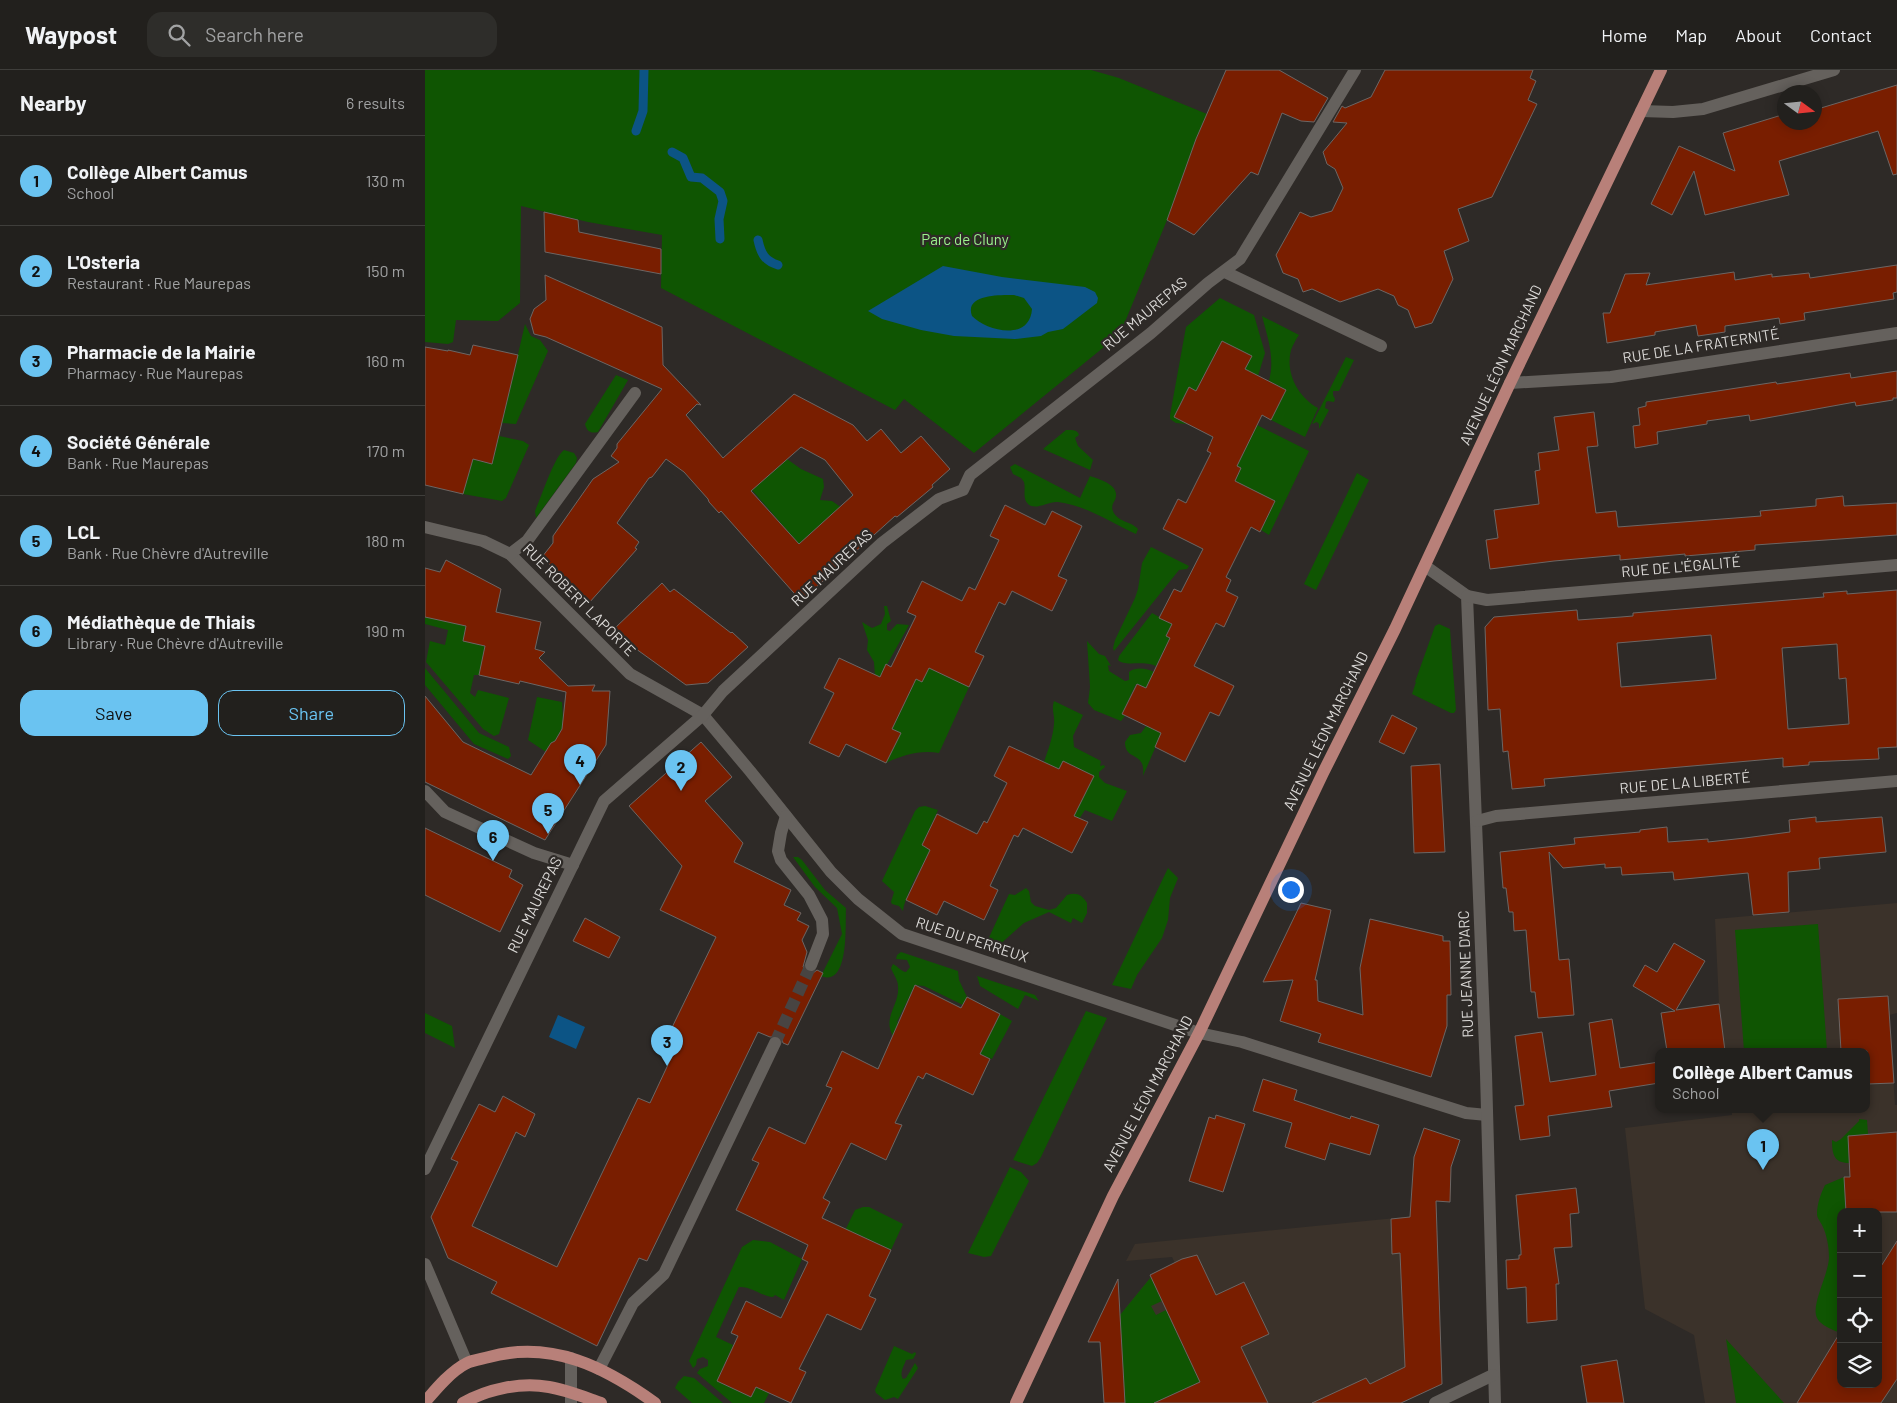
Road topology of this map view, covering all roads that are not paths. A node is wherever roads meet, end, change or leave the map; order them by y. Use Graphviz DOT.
graph roads {
  1 [pos="1355,70"];
  2 [pos="1661,70"];
  3 [pos="1834,70"];
  4 [pos="1641,111"];
  5 [pos="1225,272"];
  6 [pos="1897,333"];
  7 [pos="1381,346"];
  8 [pos="1510,383"];
  9 [pos="635,393"];
  10 [pos="425,526"];
  11 [pos="510,554"];
  12 [pos="1897,565"];
  13 [pos="1425,566"];
  14 [pos="1467,596"];
  15 [pos="703,716"];
  16 [pos="1897,781"];
  17 [pos="425,791"];
  18 [pos="786,816"];
  19 [pos="1477,821"];
  20 [pos="573,865"];
  21 [pos="811,965"];
  22 [pos="1199,1033"];
  23 [pos="775,1043"];
  24 [pos="1487,1115"];
  25 [pos="425,1168"];
  26 [pos="425,1264"];
  27 [pos="571,1358"];
  28 [pos="467,1363"];
  29 [pos="599,1369"];
  30 [pos="1493,1375"];
  31 [pos="571,1398"];
  32 [pos="425,1402"];
  33 [pos="463,1403"];
  34 [pos="601,1403"];
  35 [pos="655,1403"];
  36 [pos="1016,1403"];
  37 [pos="1435,1403"];
  38 [pos="1495,1403"];
  1 -- 5 [label="street, RUE MAUREPAS"];
  2 -- 4 [label="main road, AVENUE LÉON MARCHAND"];
  3 -- 4 [label="street"];
  4 -- 8 [label="main road, AVENUE LÉON MARCHAND"];
  5 -- 7 [label="street"];
  5 -- 15 [label="street, RUE MAUREPAS"];
  6 -- 8 [label="street, RUE DE LA FRATERNITÉ"];
  8 -- 13 [label="main road, AVENUE LÉON MARCHAND"];
  9 -- 11 [label="street"];
  10 -- 11 [label="street, RUE ROBERT LAPORTE"];
  11 -- 15 [label="street, RUE ROBERT LAPORTE"];
  12 -- 14 [label="street, RUE DE L'ÉGALITÉ"];
  13 -- 14 [label="street"];
  13 -- 22 [label="main road, AVENUE LÉON MARCHAND"];
  14 -- 19 [label="street, RUE JEANNE D'ARC"];
  15 -- 18 [label="street, RUE DU PERREUX"];
  15 -- 20 [label="street, RUE MAUREPAS"];
  16 -- 19 [label="street, RUE DE LA LIBERTÉ"];
  17 -- 20 [label="street"];
  18 -- 21 [label="street"];
  18 -- 22 [label="street, RUE DU PERREUX"];
  19 -- 24 [label="street, RUE JEANNE D'ARC"];
  20 -- 25 [label="street, RUE MAUREPAS"];
  22 -- 24 [label="street, RUE DU PERREUX"];
  22 -- 36 [label="main road, AVENUE LÉON MARCHAND"];
  23 -- 29 [label="street"];
  24 -- 30 [label="street, RUE JEANNE D'ARC"];
  26 -- 28 [label="street"];
  27 -- 28 [label="main road"];
  27 -- 29 [label="main road"];
  27 -- 31 [label="street"];
  28 -- 32 [label="main road"];
  29 -- 35 [label="main road"];
  30 -- 37 [label="street"];
  30 -- 38 [label="street, RUE JEANNE D'ARC"];
  31 -- 33 [label="main road"];
  31 -- 34 [label="main road"];
}
